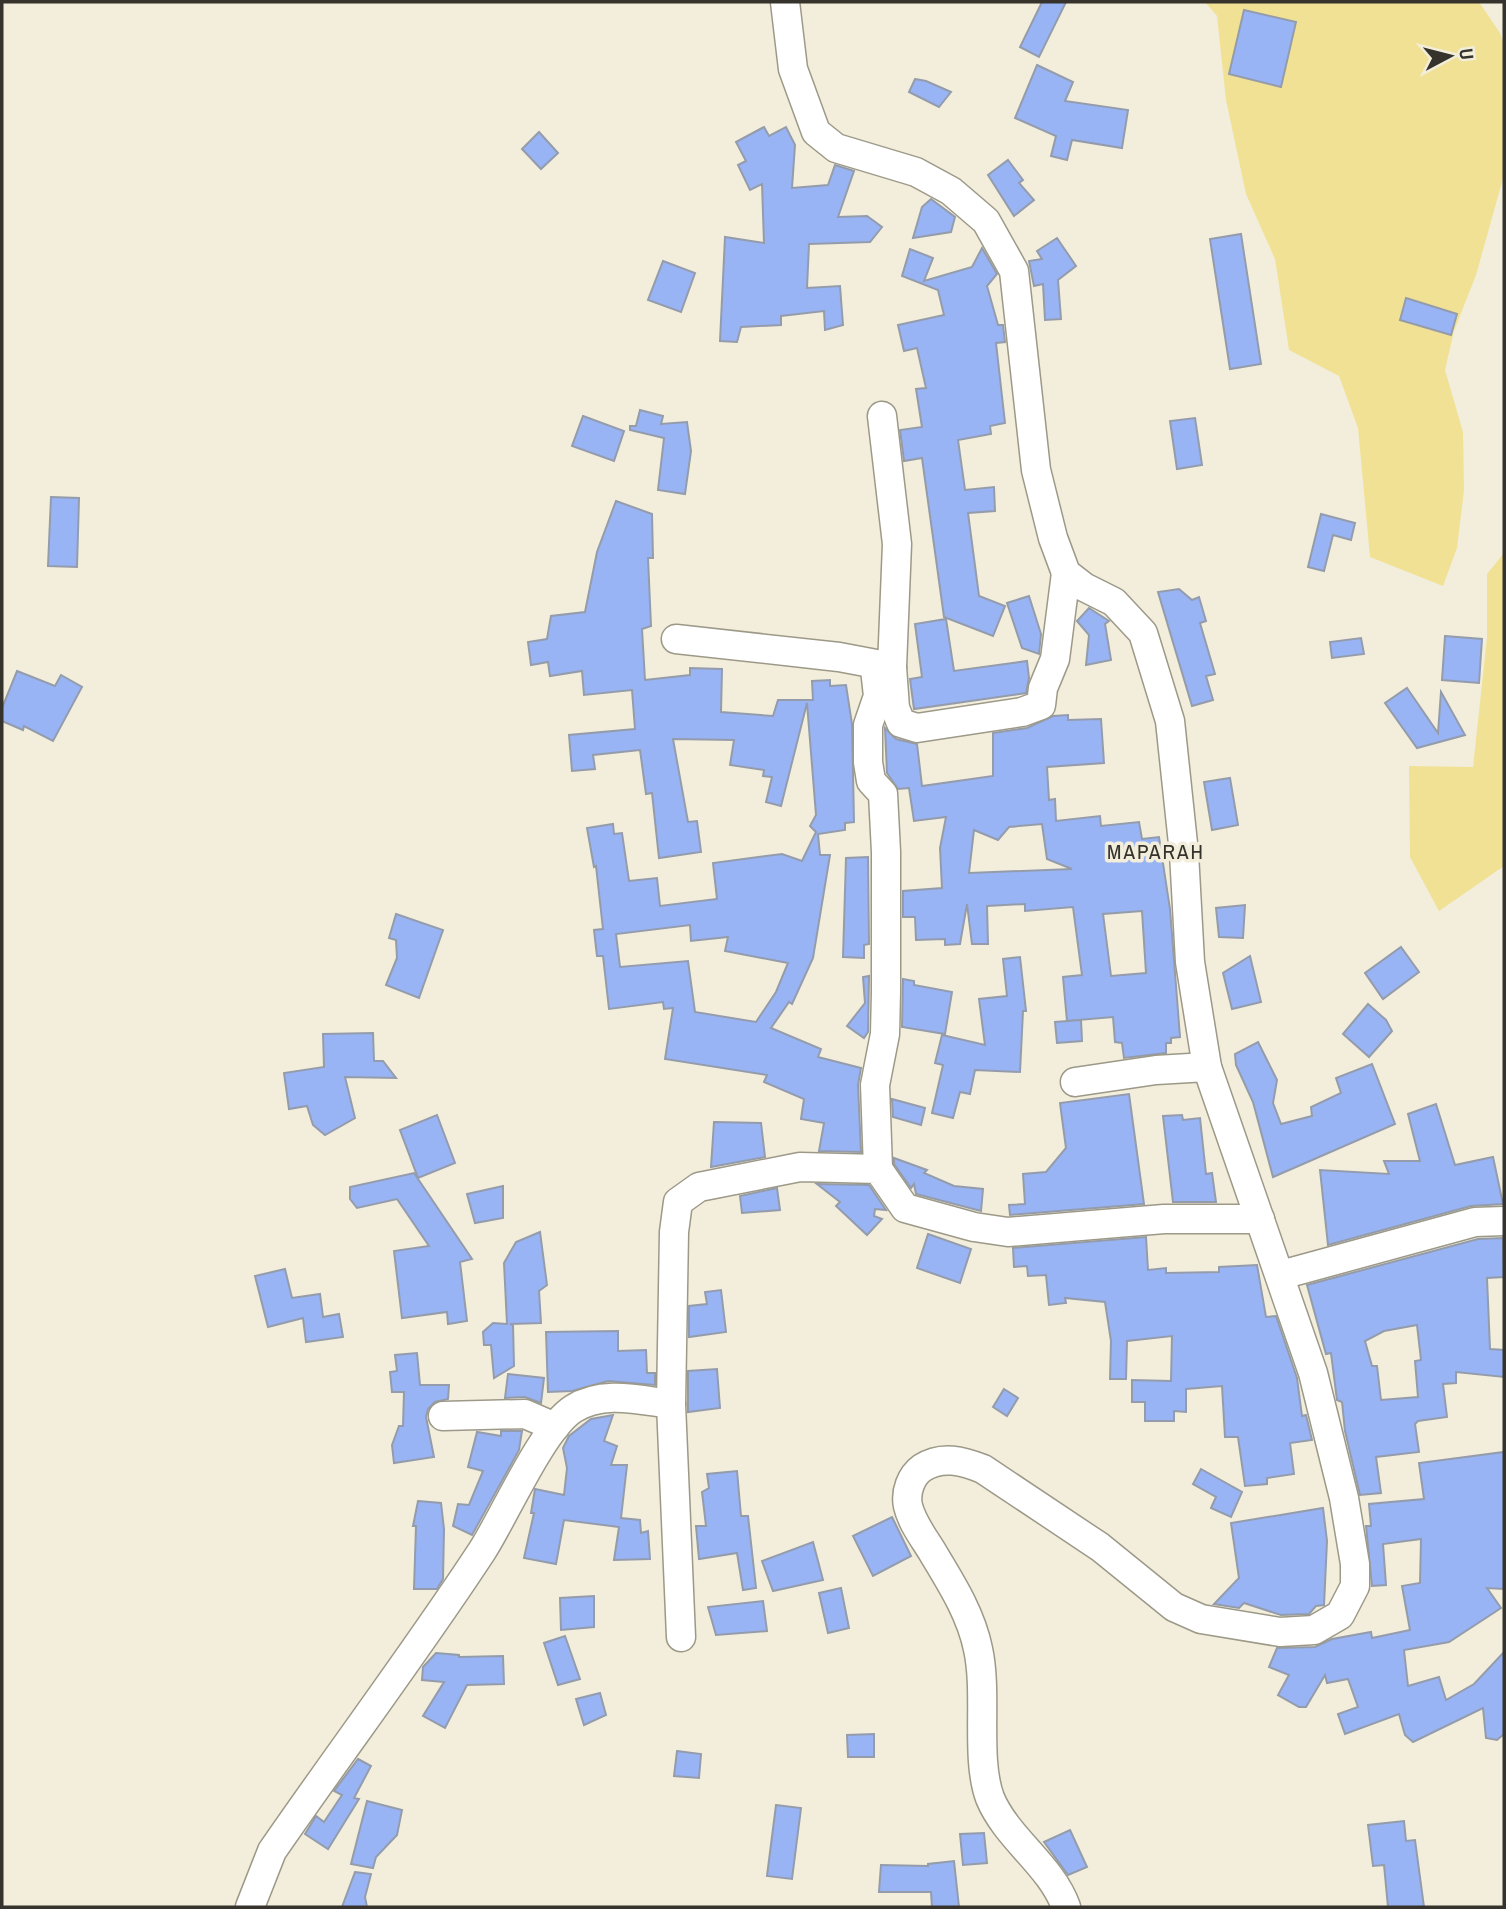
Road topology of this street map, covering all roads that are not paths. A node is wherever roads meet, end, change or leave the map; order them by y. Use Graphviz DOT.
graph roads {
  1 [pos="785,2"];
  2 [pos="882,416"];
  3 [pos="1066,573"];
  4 [pos="676,639"];
  5 [pos="883,666"];
  6 [pos="1207,1067"];
  7 [pos="1076,1082"];
  8 [pos="878,1169"];
  9 [pos="1260,1219"];
  10 [pos="1504,1221"];
  11 [pos="1281,1275"];
  12 [pos="671,1404"];
  13 [pos="443,1416"];
  14 [pos="555,1427"];
  15 [pos="681,1637"];
  16 [pos="250,1907"];
  17 [pos="1066,1907"];
  1 -- 3 [label="street"];
  2 -- 5 [label="street"];
  3 -- 5 [label="street"];
  3 -- 6 [label="street"];
  4 -- 5 [label="street"];
  5 -- 8 [label="street"];
  6 -- 7 [label="street"];
  6 -- 9 [label="street"];
  8 -- 9 [label="street"];
  8 -- 12 [label="street"];
  9 -- 11 [label="street"];
  10 -- 11 [label="street"];
  11 -- 17 [label="street"];
  12 -- 14 [label="street"];
  12 -- 15 [label="street"];
  13 -- 14 [label="street"];
  14 -- 16 [label="street"];
}
